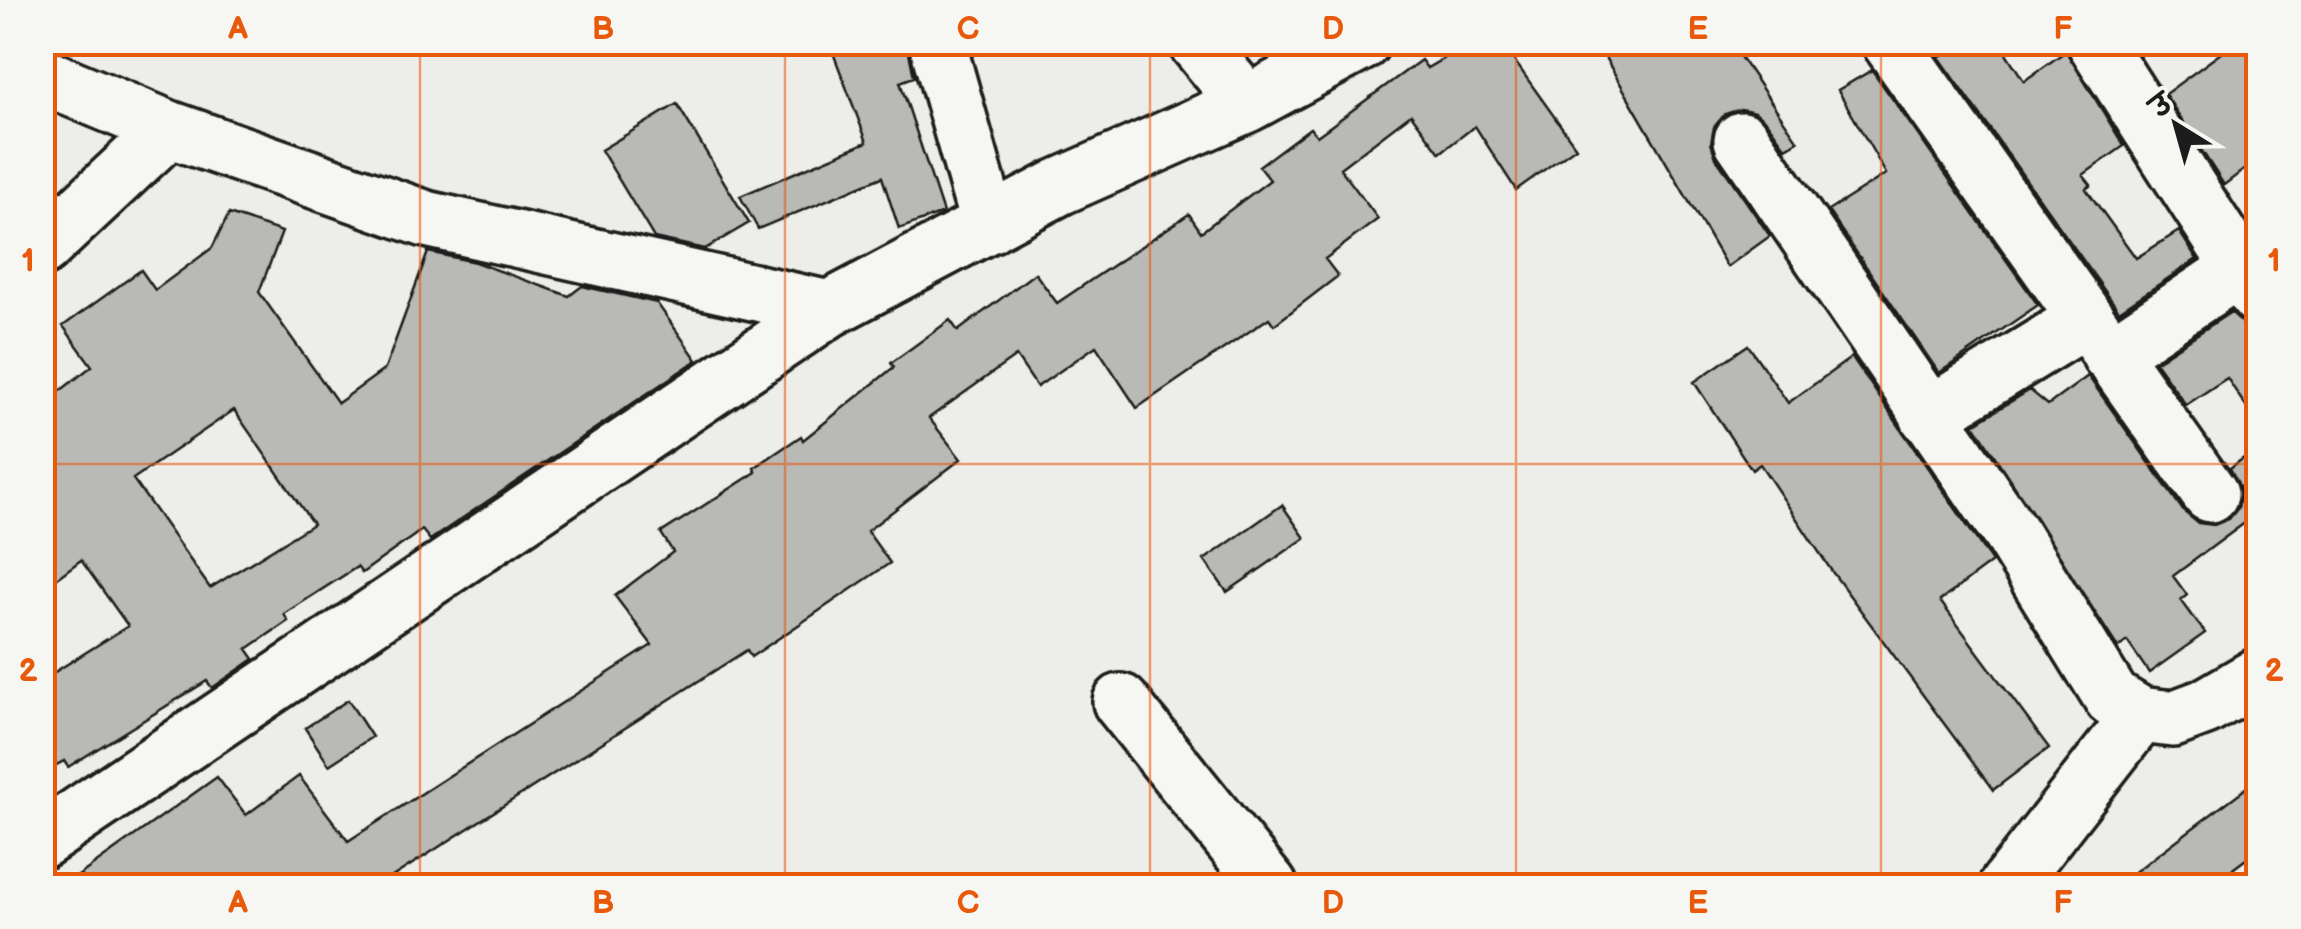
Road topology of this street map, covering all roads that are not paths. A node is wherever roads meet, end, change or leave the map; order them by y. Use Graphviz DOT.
graph roads {
  1 [pos="937,42"];
  2 [pos="1196,42"];
  3 [pos="1362,42"];
  4 [pos="1890,42"];
  5 [pos="2095,42"];
  6 [pos="42,76"];
  7 [pos="1247,104"];
  8 [pos="169,129"];
  9 [pos="1742,140"];
  10 [pos="989,224"];
  11 [pos="42,248"];
  12 [pos="2252,274"];
  13 [pos="829,309"];
  14 [pos="2097,338"];
  15 [pos="1928,416"];
  16 [pos="2210,494"];
  17 [pos="2258,676"];
  18 [pos="1121,702"];
  19 [pos="2140,715"];
  20 [pos="42,840"];
  21 [pos="1269,886"];
  22 [pos="2007,886"];
  1 -- 10 [label="street"];
  2 -- 7 [label="street"];
  3 -- 7 [label="street"];
  4 -- 14 [label="street"];
  5 -- 12 [label="street"];
  6 -- 8 [label="street"];
  7 -- 10 [label="street"];
  8 -- 11 [label="street"];
  8 -- 13 [label="street"];
  9 -- 15 [label="street"];
  10 -- 13 [label="street"];
  12 -- 14 [label="street"];
  13 -- 20 [label="street"];
  14 -- 15 [label="street"];
  14 -- 16 [label="street"];
  15 -- 19 [label="street"];
  17 -- 19 [label="street"];
  18 -- 21 [label="street"];
  19 -- 22 [label="street"];
}
